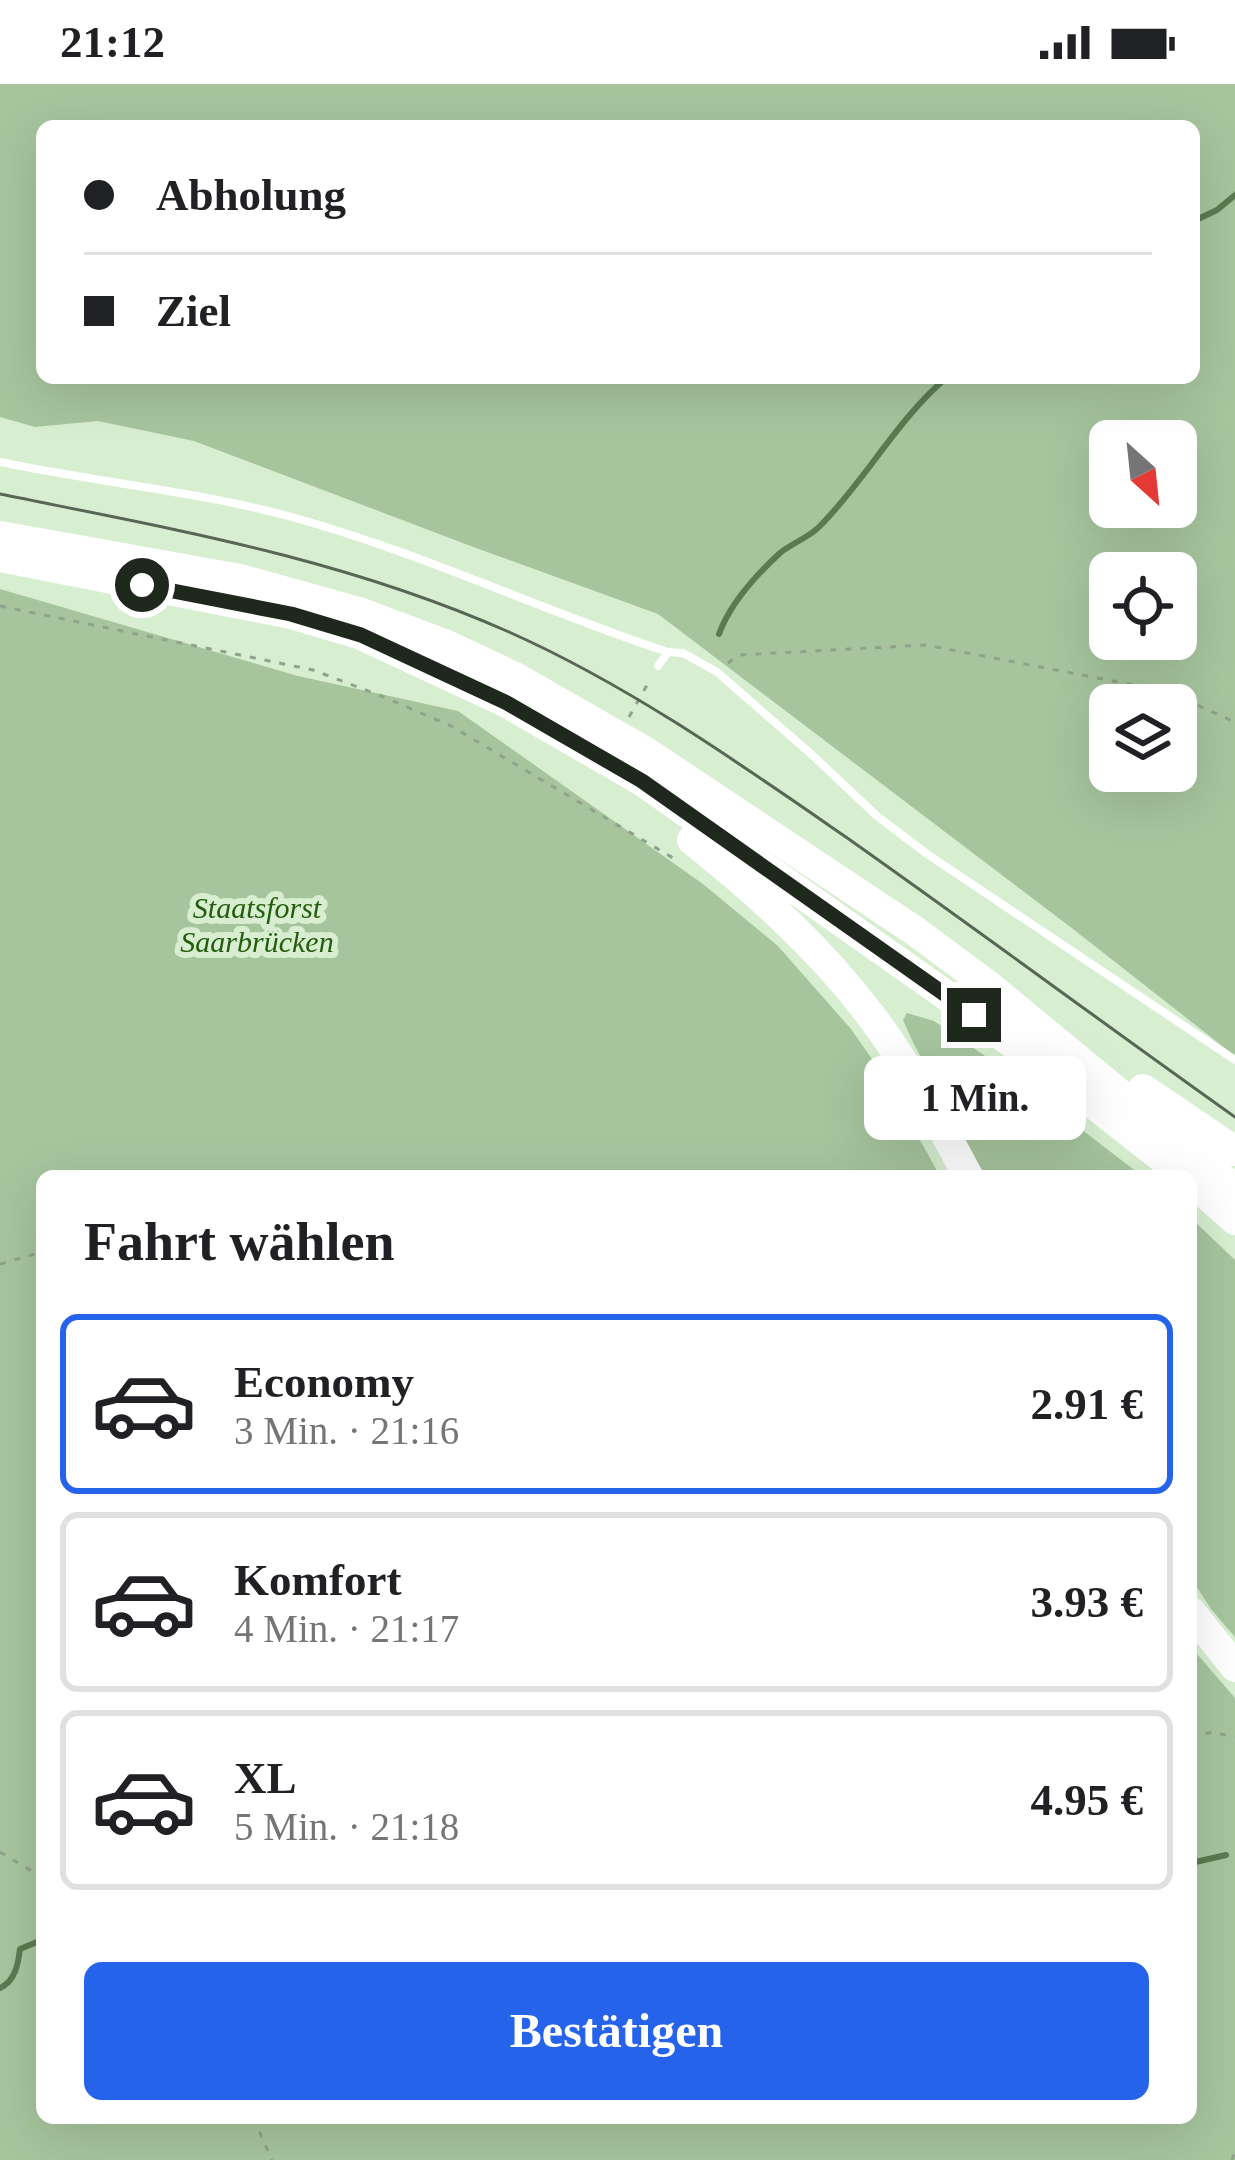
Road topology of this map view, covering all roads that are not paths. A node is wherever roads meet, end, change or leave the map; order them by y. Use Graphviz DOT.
graph roads {
  1 [pos="0,462"];
  2 [pos="0,536"];
  3 [pos="0,557"];
  4 [pos="668,652"];
  5 [pos="658,665"];
  6 [pos="571,740"];
  7 [pos="988,986"];
  8 [pos="1235,1060"];
  9 [pos="1235,1151"];
  10 [pos="965,1170"];
  11 [pos="1178,1170"];
  12 [pos="1197,1186"];
  13 [pos="1235,1189"];
  14 [pos="1235,1220"];
  15 [pos="1197,1620"];
  16 [pos="1235,1667"];
  1 -- 4 [label="lane"];
  2 -- 7 [label="highway"];
  3 -- 6 [label="highway"];
  4 -- 5 [label="lane"];
  4 -- 8 [label="lane"];
  6 -- 10 [label="highway"];
  6 -- 11 [label="highway"];
  7 -- 9 [label="highway"];
  7 -- 13 [label="highway"];
  12 -- 14 [label="highway"];
  15 -- 16 [label="highway"];
}
